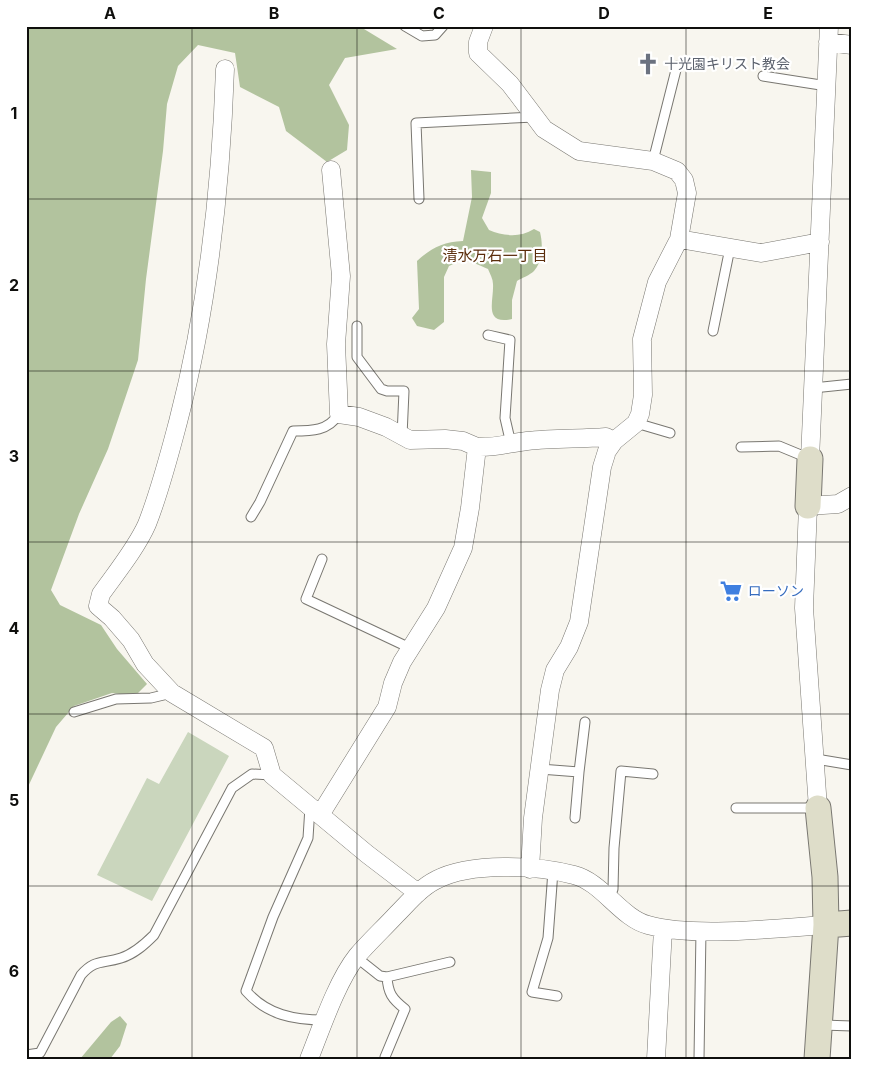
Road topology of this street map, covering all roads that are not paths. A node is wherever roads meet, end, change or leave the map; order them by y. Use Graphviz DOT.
graph roads {
  1 [pos="405,26"];
  2 [pos="443,26"];
  3 [pos="484,26"];
  4 [pos="828,34"];
  5 [pos="852,45"];
  6 [pos="677,66"];
  7 [pos="225,69"];
  8 [pos="763,76"];
  9 [pos="827,86"];
  10 [pos="534,117"];
  11 [pos="653,161"];
  12 [pos="331,170"];
  13 [pos="419,199"];
  14 [pos="679,239"];
  15 [pos="820,242"];
  16 [pos="730,248"];
  17 [pos="357,326"];
  18 [pos="713,332"];
  19 [pos="488,335"];
  20 [pos="852,384"];
  21 [pos="814,388"];
  22 [pos="339,414"];
  23 [pos="636,423"];
  24 [pos="670,433"];
  25 [pos="402,437"];
  26 [pos="614,441"];
  27 [pos="511,444"];
  28 [pos="477,447"];
  29 [pos="741,447"];
  30 [pos="810,459"];
  31 [pos="852,496"];
  32 [pos="808,506"];
  33 [pos="251,517"];
  34 [pos="322,560"];
  35 [pos="410,648"];
  36 [pos="172,693"];
  37 [pos="74,712"];
  38 [pos="585,722"];
  39 [pos="816,759"];
  40 [pos="852,765"];
  41 [pos="540,769"];
  42 [pos="579,772"];
  43 [pos="653,774"];
  44 [pos="272,775"];
  45 [pos="736,808"];
  46 [pos="818,808"];
  47 [pos="315,811"];
  48 [pos="575,818"];
  49 [pos="530,868"];
  50 [pos="553,871"];
  51 [pos="418,893"];
  52 [pos="610,897"];
  53 [pos="852,923"];
  54 [pos="826,925"];
  55 [pos="663,929"];
  56 [pos="701,930"];
  57 [pos="356,957"];
  58 [pos="450,962"];
  59 [pos="387,977"];
  60 [pos="557,996"];
  61 [pos="324,1020"];
  62 [pos="821,1025"];
  63 [pos="852,1026"];
  64 [pos="26,1055"];
  65 [pos="385,1057"];
  66 [pos="309,1059"];
  67 [pos="656,1059"];
  68 [pos="699,1059"];
  69 [pos="818,1059"];
  1 -- 2 [label="lane"];
  3 -- 10 [label="street"];
  4 -- 5 [label="street"];
  4 -- 9 [label="street"];
  6 -- 11 [label="lane"];
  7 -- 36 [label="street"];
  8 -- 9 [label="lane"];
  9 -- 15 [label="street"];
  10 -- 11 [label="street"];
  10 -- 13 [label="lane"];
  11 -- 14 [label="street"];
  12 -- 22 [label="street"];
  14 -- 16 [label="street"];
  14 -- 23 [label="street"];
  15 -- 16 [label="street"];
  15 -- 21 [label="street"];
  16 -- 18 [label="lane"];
  17 -- 25 [label="lane"];
  19 -- 27 [label="lane"];
  20 -- 21 [label="lane"];
  21 -- 30 [label="street"];
  22 -- 25 [label="street"];
  22 -- 33 [label="lane"];
  23 -- 24 [label="lane"];
  23 -- 26 [label="street"];
  25 -- 28 [label="street"];
  26 -- 27 [label="street"];
  26 -- 41 [label="street"];
  27 -- 28 [label="street"];
  28 -- 35 [label="street"];
  29 -- 30 [label="lane"];
  30 -- 32 [label="street"];
  31 -- 32 [label="street"];
  32 -- 39 [label="street"];
  34 -- 35 [label="lane"];
  35 -- 47 [label="street"];
  36 -- 37 [label="lane"];
  36 -- 44 [label="street"];
  38 -- 42 [label="lane"];
  39 -- 40 [label="lane"];
  39 -- 46 [label="street"];
  41 -- 42 [label="lane"];
  41 -- 49 [label="street"];
  42 -- 48 [label="lane"];
  43 -- 52 [label="lane"];
  44 -- 47 [label="street"];
  44 -- 64 [label="lane"];
  45 -- 46 [label="lane"];
  46 -- 54 [label="street"];
  47 -- 51 [label="street"];
  47 -- 61 [label="lane"];
  49 -- 50 [label="street"];
  49 -- 51 [label="street"];
  50 -- 52 [label="street"];
  50 -- 60 [label="lane"];
  51 -- 57 [label="street"];
  52 -- 55 [label="street"];
  53 -- 54 [label="street"];
  54 -- 56 [label="street"];
  54 -- 62 [label="street"];
  55 -- 56 [label="street"];
  55 -- 67 [label="street"];
  56 -- 68 [label="lane"];
  57 -- 59 [label="lane"];
  57 -- 61 [label="street"];
  58 -- 59 [label="lane"];
  59 -- 65 [label="lane"];
  61 -- 66 [label="street"];
  62 -- 63 [label="lane"];
  62 -- 69 [label="street"];
}
